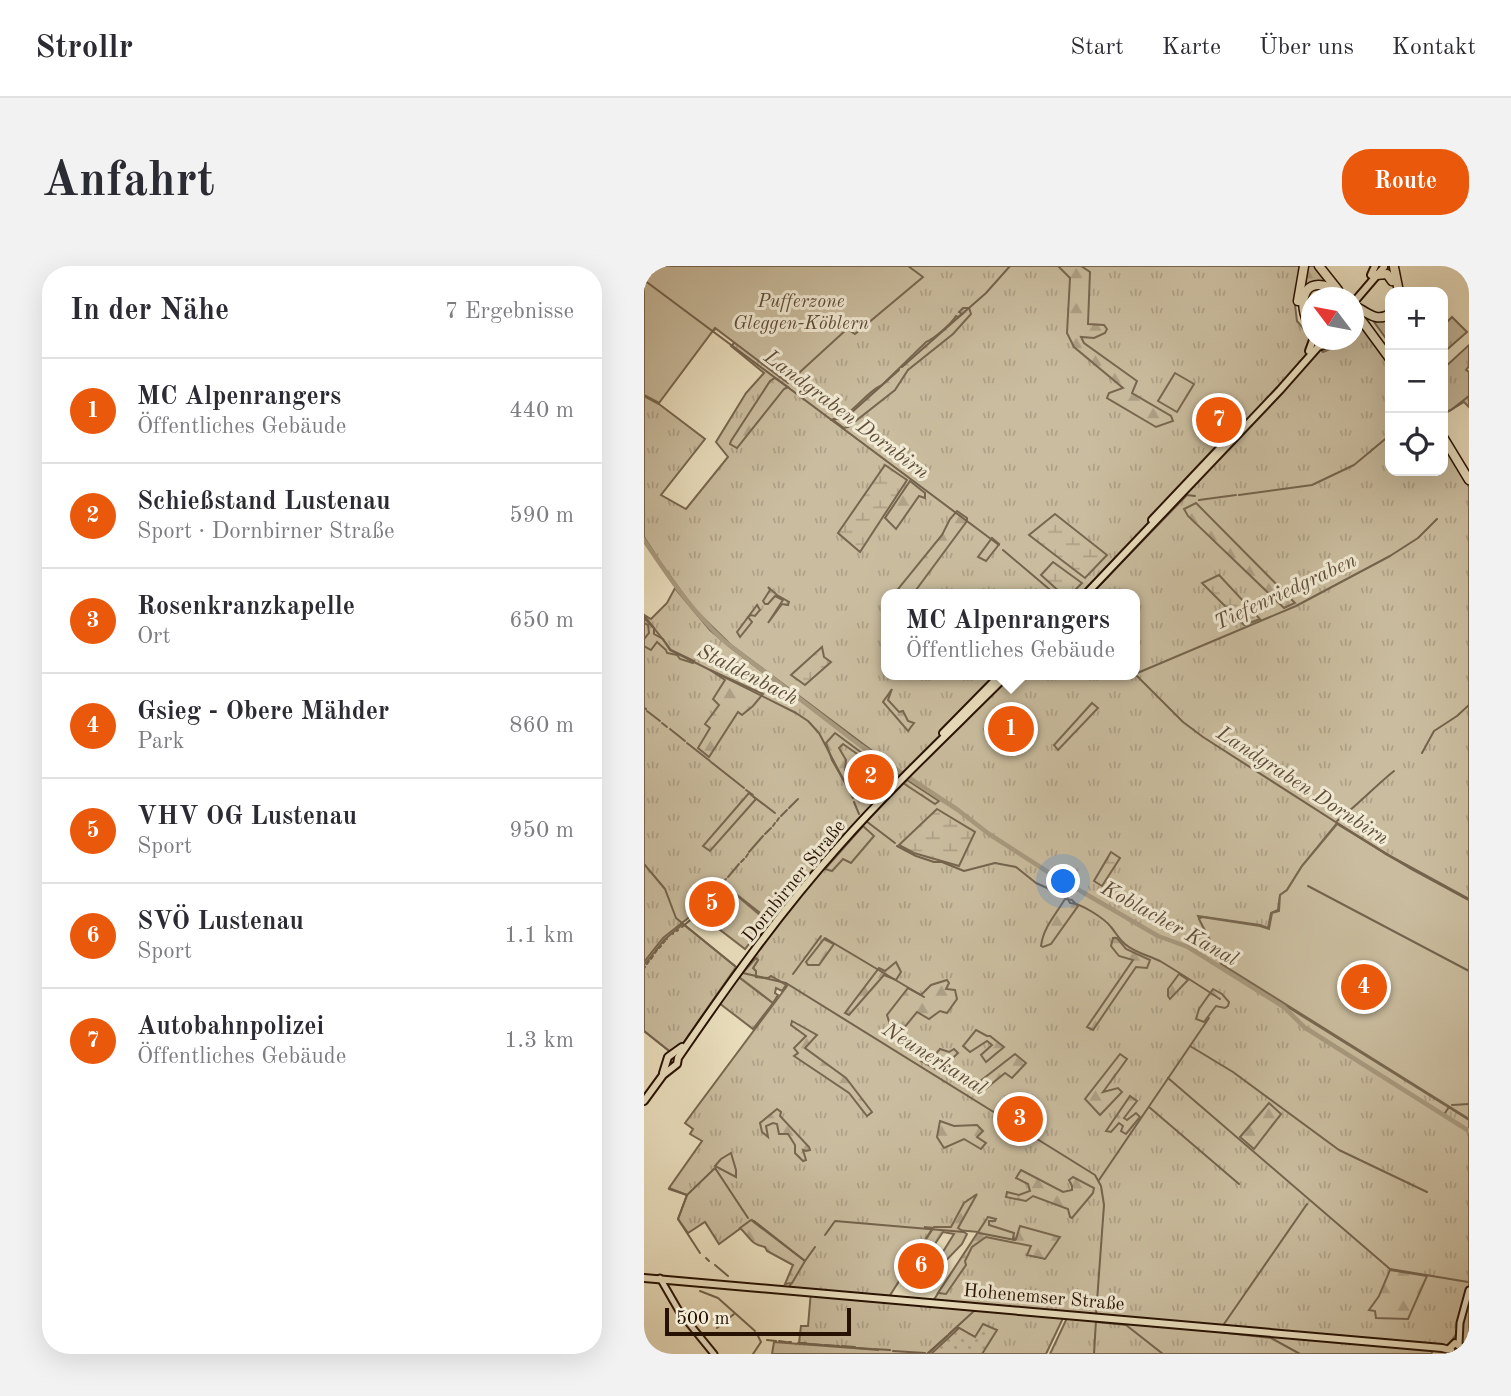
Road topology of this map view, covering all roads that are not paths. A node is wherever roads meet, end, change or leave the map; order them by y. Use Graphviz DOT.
graph roads {
  1 [pos="1304,266"];
  2 [pos="1319,266"];
  3 [pos="1325,266"];
  4 [pos="1382,269"];
  5 [pos="1338,287"];
  6 [pos="1340,287"];
  7 [pos="1394,287"];
  8 [pos="1395,287"];
  9 [pos="1364,288"];
  10 [pos="1300,303"];
  11 [pos="1301,307"];
  12 [pos="1364,311"];
  13 [pos="1385,316"];
  14 [pos="1364,318"];
  15 [pos="1364,321"];
  16 [pos="1311,350"];
  17 [pos="1318,350"];
  18 [pos="1389,350"];
  19 [pos="1385,352"];
  20 [pos="1310,354"];
  21 [pos="1448,436"];
  22 [pos="1448,445"];
  23 [pos="1469,471"];
  24 [pos="1469,480"];
  25 [pos="1086,589"];
  26 [pos="1091,589"];
  27 [pos="995,680"];
  28 [pos="1002,680"];
  29 [pos="910,768"];
  30 [pos="644,1101"];
  31 [pos="644,1278"];
  32 [pos="660,1278"];
  33 [pos="1469,1290"];
  34 [pos="1455,1350"];
  35 [pos="1469,1350"];
  36 [pos="714,1354"];
  1 -- 10 [label="highway"];
  2 -- 5 [label="highway"];
  3 -- 6 [label="highway"];
  4 -- 7 [label="highway"];
  4 -- 8 [label="highway"];
  4 -- 9 [label="main road"];
  10 -- 11 [label="highway"];
  12 -- 13 [label="highway"];
  14 -- 18 [label="highway"];
  15 -- 19 [label="highway"];
  16 -- 20 [label="main road"];
  17 -- 20 [label="main road"];
  20 -- 25 [label="main road"];
  20 -- 26 [label="main road"];
  21 -- 23 [label="highway"];
  22 -- 24 [label="highway"];
  27 -- 29 [label="main road, Dornbirner Straße"];
  28 -- 29 [label="main road, Dornbirner Straße"];
  29 -- 30 [label="main road, Dornbirner Straße"];
  31 -- 32 [label="main road, Hohenemser Straße"];
  32 -- 34 [label="main road, Hohenemser Straße"];
  32 -- 36 [label="street"];
  33 -- 34 [label="street"];
  34 -- 35 [label="main road"];
}
